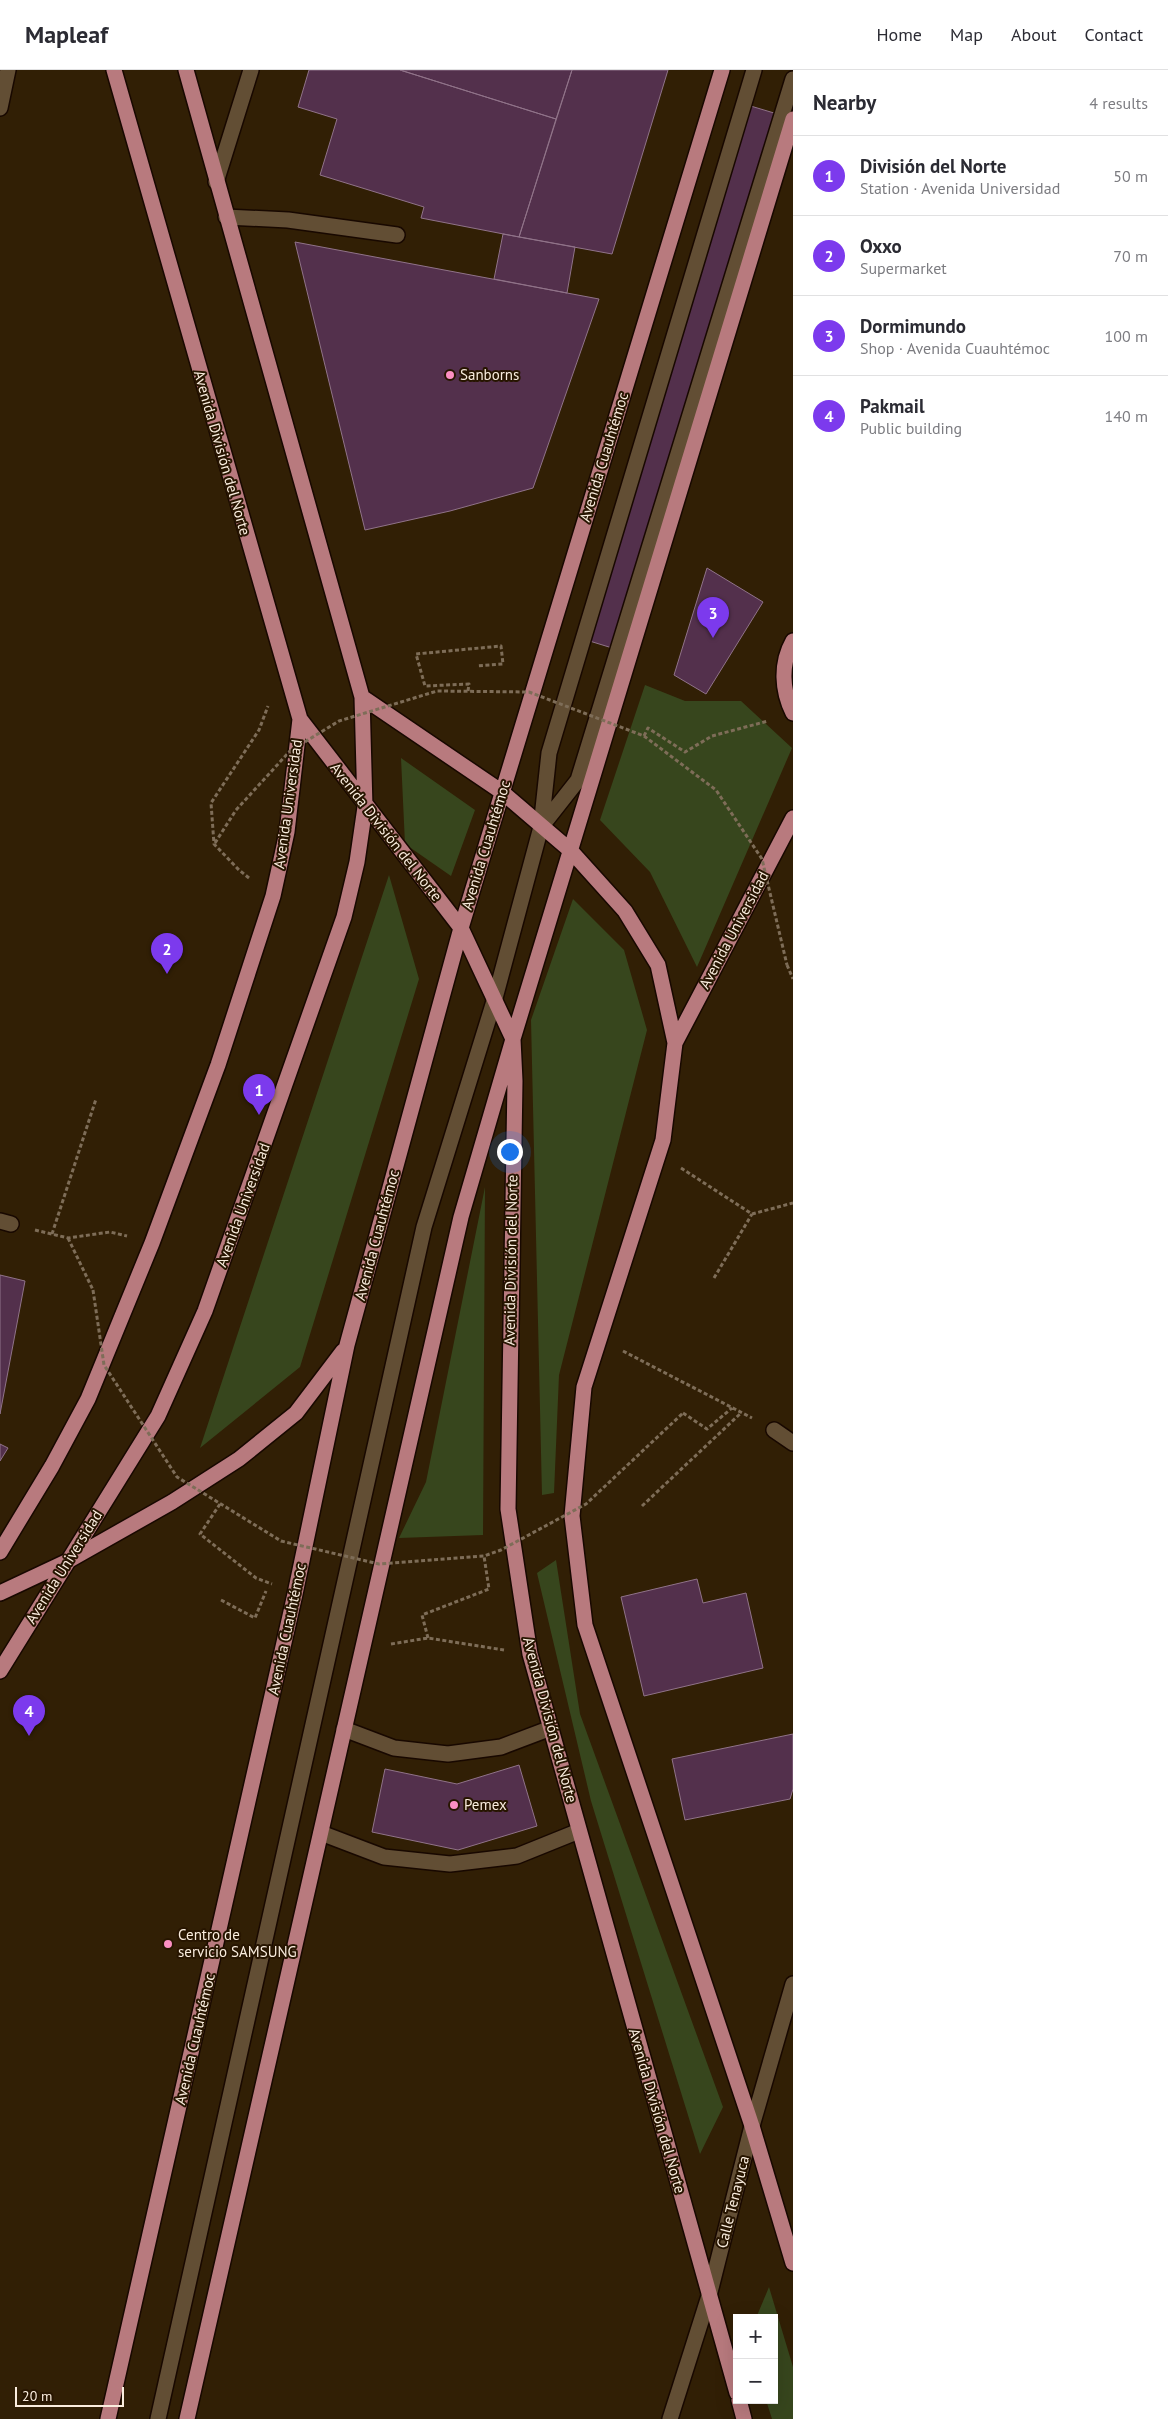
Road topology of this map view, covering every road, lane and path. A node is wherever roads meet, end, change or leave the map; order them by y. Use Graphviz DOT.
graph roads {
  1 [pos="8,70"];
  2 [pos="114,70"];
  3 [pos="186,70"];
  4 [pos="251,70"];
  5 [pos="722,70"];
  6 [pos="754,70"];
  7 [pos="793,79"];
  8 [pos="0,108"];
  9 [pos="793,120"];
  10 [pos="216,182"];
  11 [pos="226,217"];
  12 [pos="397,235"];
  13 [pos="793,642"];
  14 [pos="477,666"];
  15 [pos="284,668"];
  16 [pos="468,691"];
  17 [pos="362,697"];
  18 [pos="793,713"];
  19 [pos="300,719"];
  20 [pos="761,724"];
  21 [pos="644,736"];
  22 [pos="502,792"];
  23 [pos="365,806"];
  24 [pos="793,818"];
  25 [pos="540,827"];
  26 [pos="214,844"];
  27 [pos="571,851"];
  28 [pos="274,896"];
  29 [pos="461,928"];
  30 [pos="793,979"];
  31 [pos="496,998"];
  32 [pos="513,1039"];
  33 [pos="675,1043"];
  34 [pos="96,1099"];
  35 [pos="659,1154"];
  36 [pos="793,1203"];
  37 [pos="752,1214"];
  38 [pos="6,1223"];
  39 [pos="52,1234"];
  40 [pos="68,1238"];
  41 [pos="152,1243"];
  42 [pos="714,1278"];
  43 [pos="600,1339"];
  44 [pos="346,1345"];
  45 [pos="732,1408"];
  46 [pos="741,1413"];
  47 [pos="774,1430"];
  48 [pos="793,1443"];
  49 [pos="220,1504"];
  50 [pos="642,1506"];
  51 [pos="0,1552"];
  52 [pos="484,1556"];
  53 [pos="66,1562"];
  54 [pos="256,1578"];
  55 [pos="270,1583"];
  56 [pos="0,1593"];
  57 [pos="221,1600"];
  58 [pos="428,1638"];
  59 [pos="361,1648"];
  60 [pos="530,1654"];
  61 [pos="0,1671"];
  62 [pos="551,1728"];
  63 [pos="344,1729"];
  64 [pos="579,1830"];
  65 [pos="321,1833"];
  66 [pos="793,1984"];
  67 [pos="752,2126"];
  68 [pos="793,2263"];
  69 [pos="709,2296"];
  70 [pos="733,2379"];
  71 [pos="740,2404"];
  72 [pos="108,2419"];
  73 [pos="158,2419"];
  74 [pos="187,2419"];
  75 [pos="670,2419"];
  76 [pos="744,2419"];
  1 -- 8 [label="street"];
  2 -- 15 [label="main road, Avenida División del Norte"];
  3 -- 10 [label="main road"];
  4 -- 10 [label="street"];
  5 -- 22 [label="main road, Avenida Cuauhtémoc"];
  6 -- 25 [label="street"];
  7 -- 25 [label="street"];
  9 -- 27 [label="main road"];
  10 -- 11 [label="main road"];
  11 -- 12 [label="street"];
  11 -- 17 [label="main road"];
  13 -- 18 [label="main road"];
  14 -- 16 [label="path"];
  15 -- 19 [label="main road, Avenida División del Norte"];
  15 -- 26 [label="path"];
  16 -- 21 [label="path, bridge"];
  16 -- 26 [label="path, bridge"];
  17 -- 22 [label="main road"];
  17 -- 23 [label="main road, Avenida Universidad"];
  19 -- 23 [label="main road, Avenida División del Norte"];
  19 -- 28 [label="main road, Avenida Universidad"];
  20 -- 21 [label="path"];
  21 -- 30 [label="path, bridge"];
  22 -- 25 [label="main road"];
  22 -- 29 [label="main road, Avenida Cuauhtémoc"];
  23 -- 29 [label="main road, Avenida División del Norte"];
  23 -- 53 [label="main road, Avenida Universidad"];
  24 -- 33 [label="main road, Avenida Universidad"];
  25 -- 27 [label="main road"];
  25 -- 31 [label="street"];
  26 -- 28 [label="path"];
  27 -- 32 [label="main road"];
  27 -- 33 [label="main road"];
  28 -- 41 [label="main road, Avenida Universidad"];
  29 -- 31 [label="main road, Avenida División del Norte"];
  29 -- 44 [label="main road, Avenida Cuauhtémoc"];
  31 -- 32 [label="main road, Avenida División del Norte"];
  31 -- 73 [label="street"];
  32 -- 59 [label="main road"];
  32 -- 60 [label="main road, Avenida División del Norte"];
  33 -- 35 [label="main road"];
  34 -- 39 [label="path"];
  35 -- 37 [label="path"];
  35 -- 43 [label="main road"];
  36 -- 37 [label="path"];
  37 -- 42 [label="path"];
  38 -- 39 [label="path"];
  39 -- 40 [label="path"];
  40 -- 41 [label="path"];
  40 -- 49 [label="path, bridge"];
  41 -- 51 [label="main road, Avenida Universidad"];
  43 -- 45 [label="path"];
  43 -- 67 [label="main road"];
  44 -- 53 [label="main road"];
  44 -- 72 [label="main road, Avenida Cuauhtémoc"];
  45 -- 46 [label="path"];
  45 -- 52 [label="path, bridge"];
  46 -- 47 [label="path"];
  46 -- 50 [label="path"];
  47 -- 48 [label="street"];
  49 -- 52 [label="path, bridge"];
  49 -- 54 [label="path"];
  52 -- 58 [label="path"];
  53 -- 56 [label="main road"];
  53 -- 61 [label="main road, Avenida Universidad"];
  55 -- 57 [label="path"];
  58 -- 59 [label="path"];
  58 -- 60 [label="path"];
  59 -- 63 [label="main road"];
  60 -- 62 [label="main road, Avenida División del Norte"];
  62 -- 63 [label="street"];
  62 -- 64 [label="main road, Avenida División del Norte"];
  63 -- 65 [label="main road"];
  64 -- 65 [label="street"];
  64 -- 69 [label="main road, Avenida División del Norte"];
  65 -- 74 [label="main road"];
  66 -- 67 [label="street, Calle Tenayuca"];
  67 -- 68 [label="main road"];
  67 -- 69 [label="street, Calle Tenayuca"];
  69 -- 70 [label="main road, Avenida División del Norte"];
  69 -- 75 [label="street, Calle Tenayuca"];
  71 -- 76 [label="main road"];
}
